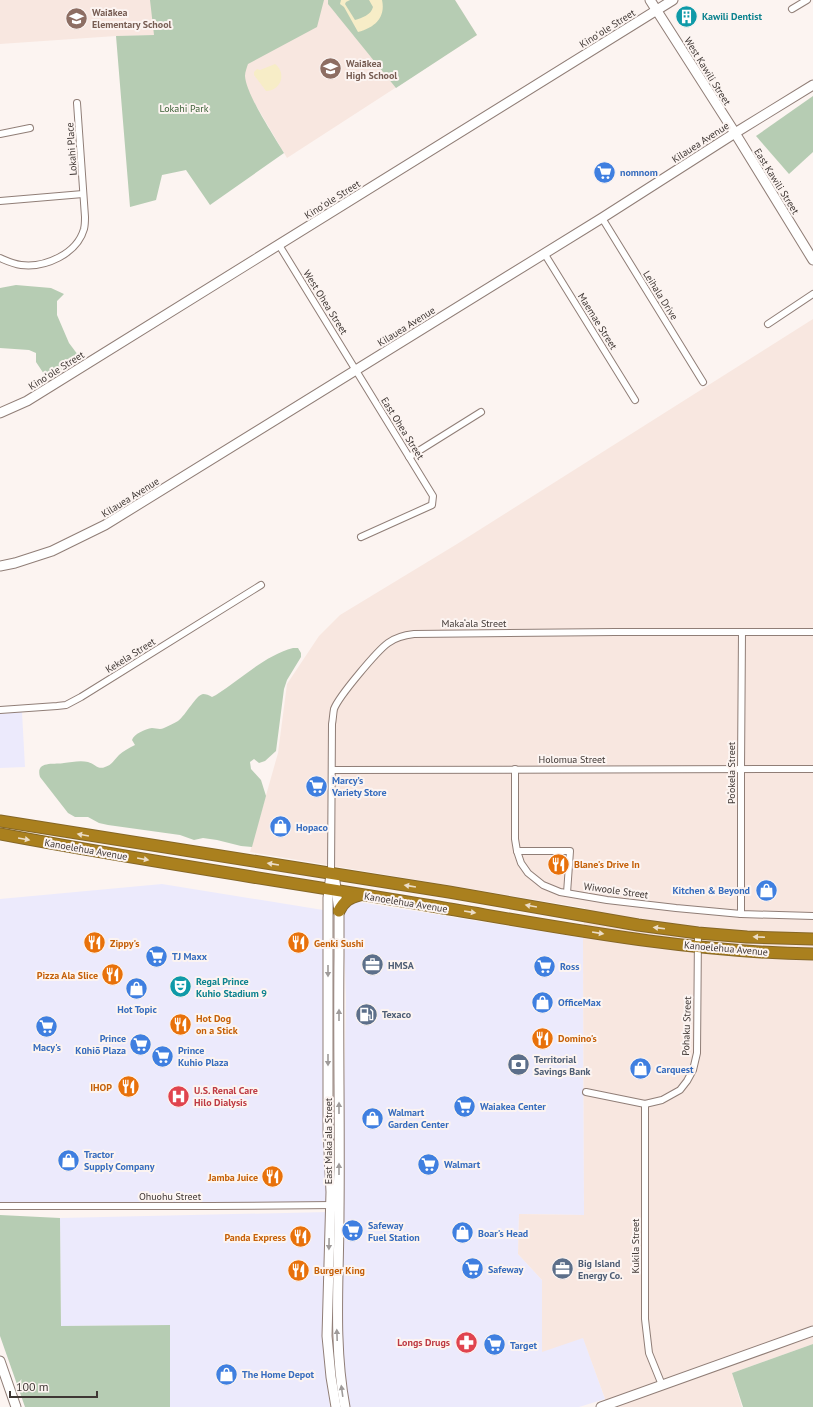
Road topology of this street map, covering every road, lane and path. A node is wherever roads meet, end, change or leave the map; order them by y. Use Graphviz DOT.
graph roads {
  1 [pos="650,0"];
  2 [pos="673,0"];
  3 [pos="807,0"];
  4 [pos="792,9"];
  5 [pos="656,10"];
  6 [pos="813,85"];
  7 [pos="77,103"];
  8 [pos="30,128"];
  9 [pos="735,133"];
  10 [pos="0,134"];
  11 [pos="84,194"];
  12 [pos="0,200"];
  13 [pos="602,218"];
  14 [pos="279,245"];
  15 [pos="544,254"];
  16 [pos="0,258"];
  17 [pos="813,260"];
  18 [pos="813,294"];
  19 [pos="768,324"];
  20 [pos="356,370"];
  21 [pos="703,382"];
  22 [pos="635,400"];
  23 [pos="481,412"];
  24 [pos="0,413"];
  25 [pos="409,457"];
  26 [pos="361,537"];
  27 [pos="0,566"];
  28 [pos="261,585"];
  29 [pos="742,632"];
  30 [pos="813,632"];
  31 [pos="0,710"];
  32 [pos="740,768"];
  33 [pos="813,769"];
  34 [pos="332,770"];
  35 [pos="515,770"];
  36 [pos="0,816"];
  37 [pos="0,821"];
  38 [pos="14,823"];
  39 [pos="0,834"];
  40 [pos="517,851"];
  41 [pos="333,874"];
  42 [pos="333,889"];
  43 [pos="566,893"];
  44 [pos="362,894"];
  45 [pos="339,911"];
  46 [pos="741,914"];
  47 [pos="813,916"];
  48 [pos="698,933"];
  49 [pos="813,939"];
  50 [pos="698,947"];
  51 [pos="813,954"];
  52 [pos="586,1092"];
  53 [pos="645,1104"];
  54 [pos="335,1205"];
  55 [pos="0,1206"];
  56 [pos="813,1331"];
  57 [pos="0,1361"];
  58 [pos="662,1385"];
  59 [pos="16,1407"];
  60 [pos="336,1407"];
  61 [pos="345,1407"];
  62 [pos="601,1407"];
  1 -- 5 [label="street, West Kawili Street"];
  2 -- 5 [label="street, Kinoʻole Street"];
  3 -- 4 [label="street"];
  5 -- 9 [label="street, West Kawili Street"];
  5 -- 14 [label="street, Kinoʻole Street"];
  6 -- 9 [label="street, Kilauea Avenue"];
  7 -- 11 [label="street, Lokahi Place"];
  8 -- 10 [label="street"];
  9 -- 13 [label="street, Kilauea Avenue"];
  9 -- 17 [label="street, East Kawili Street"];
  11 -- 12 [label="street"];
  11 -- 16 [label="street, Lokahi Place"];
  13 -- 15 [label="street, Kilauea Avenue"];
  13 -- 21 [label="street, Leihala Drive"];
  14 -- 20 [label="street, West Ohea Street"];
  14 -- 24 [label="street, Kinoʻole Street"];
  15 -- 20 [label="street, Kilauea Avenue"];
  15 -- 22 [label="street, Maemae Street"];
  18 -- 19 [label="street"];
  20 -- 25 [label="street, East Ohea Street"];
  20 -- 27 [label="street, Kilauea Avenue"];
  23 -- 25 [label="street"];
  25 -- 26 [label="street, East Ohea Street"];
  28 -- 31 [label="street, Kekela Street"];
  29 -- 30 [label="street, Maka‘ala Street"];
  29 -- 32 [label="street, Po‘okela Street"];
  29 -- 34 [label="street, Maka‘ala Street"];
  32 -- 33 [label="street, Holomua Street"];
  32 -- 35 [label="street, Holomua Street"];
  32 -- 46 [label="street, Po‘okela Street"];
  34 -- 35 [label="street, Holomua Street"];
  34 -- 41 [label="street, Maka‘ala Street"];
  35 -- 40 [label="street, Wiwoole Street"];
  36 -- 38 [label="highway"];
  37 -- 38 [label="highway, Kanoelehua Avenue"];
  41 -- 38 [label="highway, Kanoelehua Avenue, one-way"];
  39 -- 42 [label="highway, Kanoelehua Avenue, one-way"];
  40 -- 43 [label="street, Wiwoole Street"];
  40 -- 43 [label="street"];
  41 -- 42 [label="street, East Makaʻala Street"];
  48 -- 41 [label="highway, Kanoelehua Avenue, one-way"];
  42 -- 44 [label="highway, Kanoelehua Avenue"];
  42 -- 45 [label="street, East Makaʻala Street"];
  42 -- 54 [label="street, East Makaʻala Street, one-way"];
  43 -- 46 [label="street, Wiwoole Street"];
  44 -- 45 [label="highway"];
  44 -- 50 [label="highway, Kanoelehua Avenue, one-way"];
  54 -- 45 [label="street, East Makaʻala Street, one-way"];
  46 -- 47 [label="street, Wiwoole Street"];
  49 -- 48 [label="highway, Kanoelehua Avenue, one-way"];
  48 -- 50 [label="street, Pohaku Street"];
  50 -- 51 [label="highway, Kanoelehua Avenue"];
  50 -- 53 [label="street, Pohaku Street"];
  52 -- 53 [label="street, Pohaku Street"];
  53 -- 58 [label="street, Kukila Street"];
  54 -- 55 [label="street, Ohuohu Street"];
  54 -- 60 [label="street, East Makaʻala Street, one-way"];
  61 -- 54 [label="street, East Makaʻala Street, one-way"];
  56 -- 58 [label="street"];
  57 -- 59 [label="street"];
  58 -- 62 [label="street"];
}
